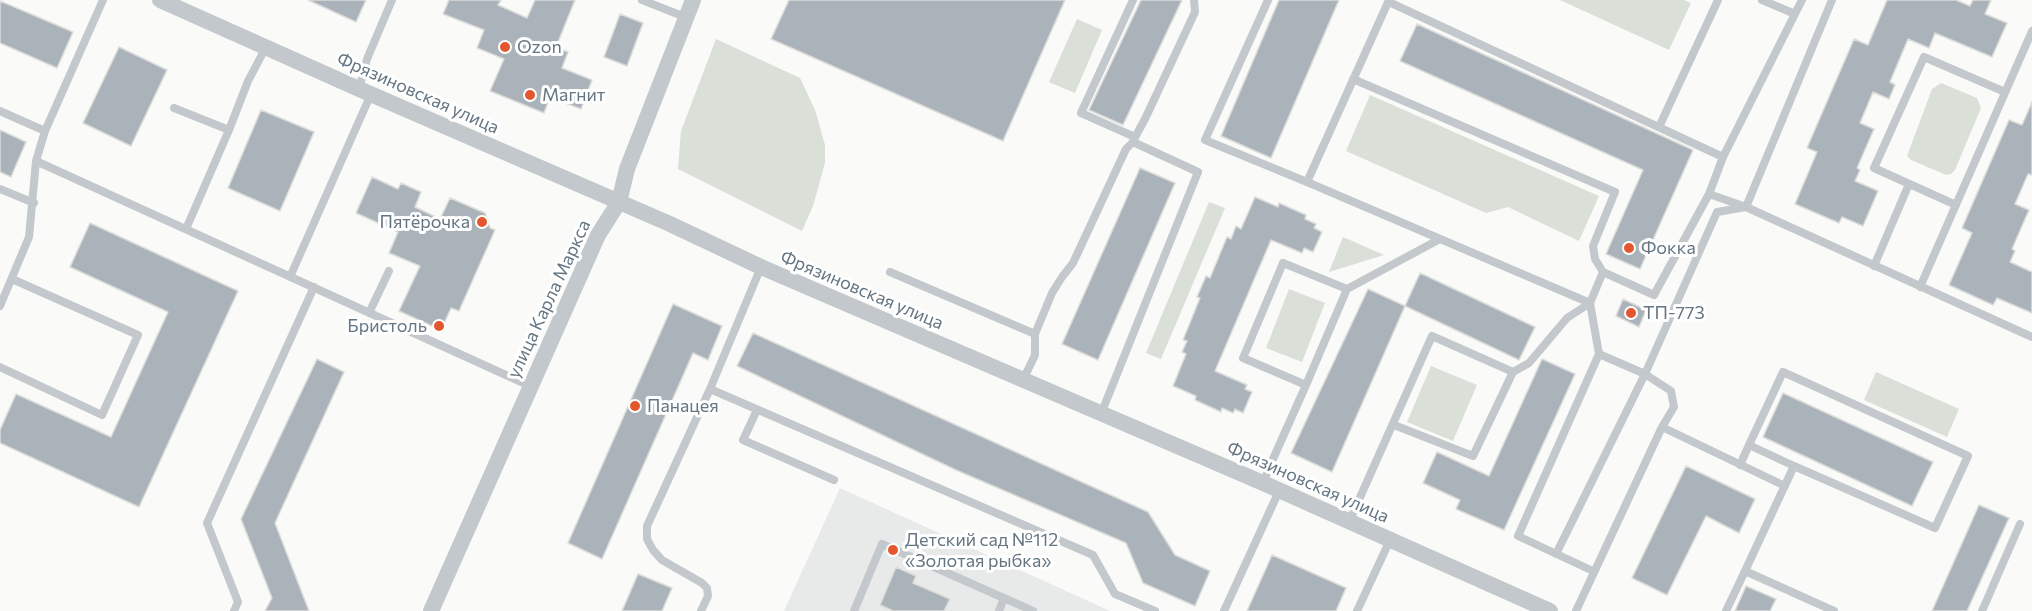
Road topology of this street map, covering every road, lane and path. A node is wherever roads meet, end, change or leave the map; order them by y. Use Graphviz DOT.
graph roads {
  1 [pos="103,0"];
  2 [pos="160,0"];
  3 [pos="392,0"];
  4 [pos="642,0"];
  5 [pos="693,0"];
  6 [pos="1133,0"];
  7 [pos="1194,0"];
  8 [pos="1268,0"];
  9 [pos="1718,0"];
  10 [pos="1762,0"];
  11 [pos="1802,0"];
  12 [pos="1832,0"];
  13 [pos="1389,1"];
  14 [pos="1795,14"];
  15 [pos="685,17"];
  16 [pos="2032,31"];
  17 [pos="266,47"];
  18 [pos="1353,79"];
  19 [pos="365,92"];
  20 [pos="2005,92"];
  21 [pos="174,108"];
  22 [pos="0,111"];
  23 [pos="1659,127"];
  24 [pos="229,130"];
  25 [pos="45,131"];
  26 [pos="1134,139"];
  27 [pos="1724,157"];
  28 [pos="36,161"];
  29 [pos="1307,182"];
  30 [pos="1909,184"];
  31 [pos="0,189"];
  32 [pos="1709,194"];
  33 [pos="619,202"];
  34 [pos="34,203"];
  35 [pos="1956,205"];
  36 [pos="1746,207"];
  37 [pos="186,229"];
  38 [pos="1440,239"];
  39 [pos="1874,266"];
  40 [pos="761,267"];
  41 [pos="389,271"];
  42 [pos="890,272"];
  43 [pos="1603,272"];
  44 [pos="290,277"];
  45 [pos="12,279"];
  46 [pos="314,287"];
  47 [pos="1920,287"];
  48 [pos="1347,289"];
  49 [pos="1590,303"];
  50 [pos="0,306"];
  51 [pos="369,313"];
  52 [pos="1035,334"];
  53 [pos="2032,336"];
  54 [pos="1599,354"];
  55 [pos="0,368"];
  56 [pos="1513,372"];
  57 [pos="1645,374"];
  58 [pos="1023,380"];
  59 [pos="1305,385"];
  60 [pos="530,386"];
  61 [pos="710,389"];
  62 [pos="757,410"];
  63 [pos="1101,414"];
  64 [pos="1394,425"];
  65 [pos="1662,427"];
  66 [pos="1749,445"];
  67 [pos="1740,465"];
  68 [pos="1794,466"];
  69 [pos="834,480"];
  70 [pos="1263,483"];
  71 [pos="1785,486"];
  72 [pos="1279,491"];
  73 [pos="1349,522"];
  74 [pos="2020,524"];
  75 [pos="1390,540"];
  76 [pos="1556,554"];
  77 [pos="1593,571"];
  78 [pos="1745,571"];
  79 [pos="1004,598"];
  80 [pos="234,611"];
  81 [pos="431,611"];
  82 [pos="701,611"];
  83 [pos="854,611"];
  84 [pos="999,611"];
  85 [pos="1033,611"];
  86 [pos="1155,611"];
  87 [pos="1224,611"];
  88 [pos="1357,611"];
  89 [pos="1550,611"];
  90 [pos="1576,611"];
  91 [pos="1726,611"];
  92 [pos="1834,611"];
  93 [pos="1982,611"];
  1 -- 25 [label="lane"];
  2 -- 17 [label="street, Фрязиновская улица"];
  3 -- 19 [label="lane"];
  4 -- 15 [label="lane"];
  5 -- 15 [label="street, улица Карла Маркса"];
  6 -- 26 [label="lane"];
  7 -- 26 [label="lane"];
  8 -- 29 [label="lane"];
  9 -- 23 [label="lane"];
  10 -- 14 [label="lane"];
  11 -- 14 [label="lane"];
  12 -- 36 [label="lane"];
  13 -- 18 [label="lane"];
  13 -- 23 [label="lane"];
  14 -- 27 [label="lane"];
  15 -- 33 [label="street, улица Карла Маркса"];
  16 -- 20 [label="lane"];
  17 -- 19 [label="street, Фрязиновская улица"];
  17 -- 24 [label="lane"];
  18 -- 29 [label="lane"];
  18 -- 43 [label="lane"];
  19 -- 33 [label="street, Фрязиновская улица"];
  19 -- 44 [label="lane"];
  20 -- 30 [label="lane"];
  20 -- 35 [label="lane"];
  21 -- 24 [label="lane"];
  22 -- 25 [label="lane"];
  23 -- 27 [label="lane"];
  24 -- 37 [label="lane"];
  25 -- 28 [label="lane"];
  26 -- 52 [label="lane"];
  26 -- 63 [label="lane"];
  27 -- 32 [label="lane"];
  28 -- 34 [label="lane"];
  28 -- 37 [label="lane"];
  29 -- 38 [label="lane"];
  30 -- 35 [label="lane"];
  30 -- 39 [label="lane"];
  31 -- 34 [label="lane"];
  32 -- 36 [label="lane"];
  32 -- 43 [label="lane"];
  33 -- 40 [label="street, Фрязиновская улица"];
  33 -- 60 [label="street, улица Карла Маркса"];
  34 -- 45 [label="lane"];
  35 -- 47 [label="lane"];
  36 -- 39 [label="lane"];
  36 -- 57 [label="lane"];
  37 -- 44 [label="lane"];
  38 -- 48 [label="lane"];
  38 -- 49 [label="lane"];
  39 -- 47 [label="lane"];
  40 -- 58 [label="street, Фрязиновская улица"];
  40 -- 61 [label="lane"];
  41 -- 51 [label="lane"];
  42 -- 52 [label="lane"];
  43 -- 49 [label="lane"];
  44 -- 46 [label="lane"];
  45 -- 50 [label="lane"];
  45 -- 55 [label="lane"];
  46 -- 51 [label="lane"];
  46 -- 80 [label="lane"];
  47 -- 53 [label="lane"];
  48 -- 59 [label="lane"];
  48 -- 59 [label="lane"];
  49 -- 54 [label="lane"];
  49 -- 56 [label="lane"];
  51 -- 60 [label="lane"];
  52 -- 58 [label="lane"];
  54 -- 57 [label="lane"];
  54 -- 76 [label="lane"];
  56 -- 64 [label="lane"];
  56 -- 64 [label="lane"];
  57 -- 65 [label="lane"];
  57 -- 76 [label="lane"];
  58 -- 63 [label="street, Фрязиновская улица"];
  59 -- 70 [label="lane"];
  60 -- 81 [label="street, улица Карла Маркса"];
  61 -- 62 [label="lane"];
  61 -- 82 [label="lane"];
  62 -- 69 [label="lane"];
  62 -- 86 [label="lane"];
  63 -- 70 [label="street, Фрязиновская улица"];
  64 -- 73 [label="lane"];
  65 -- 67 [label="lane"];
  65 -- 77 [label="lane"];
  66 -- 67 [label="lane"];
  66 -- 68 [label="lane"];
  66 -- 68 [label="lane"];
  67 -- 71 [label="lane"];
  68 -- 71 [label="lane"];
  70 -- 72 [label="street, Фрязиновская улица"];
  71 -- 78 [label="lane"];
  72 -- 73 [label="street, Фрязиновская улица"];
  72 -- 87 [label="lane"];
  73 -- 75 [label="street, Фрязиновская улица"];
  74 -- 93 [label="lane"];
  75 -- 88 [label="lane"];
  75 -- 89 [label="street, Фрязиновская улица"];
  76 -- 77 [label="lane"];
  77 -- 90 [label="lane"];
  78 -- 91 [label="lane"];
  78 -- 92 [label="lane"];
  79 -- 83 [label="lane"];
  79 -- 84 [label="lane"];
  79 -- 85 [label="lane"];
}
